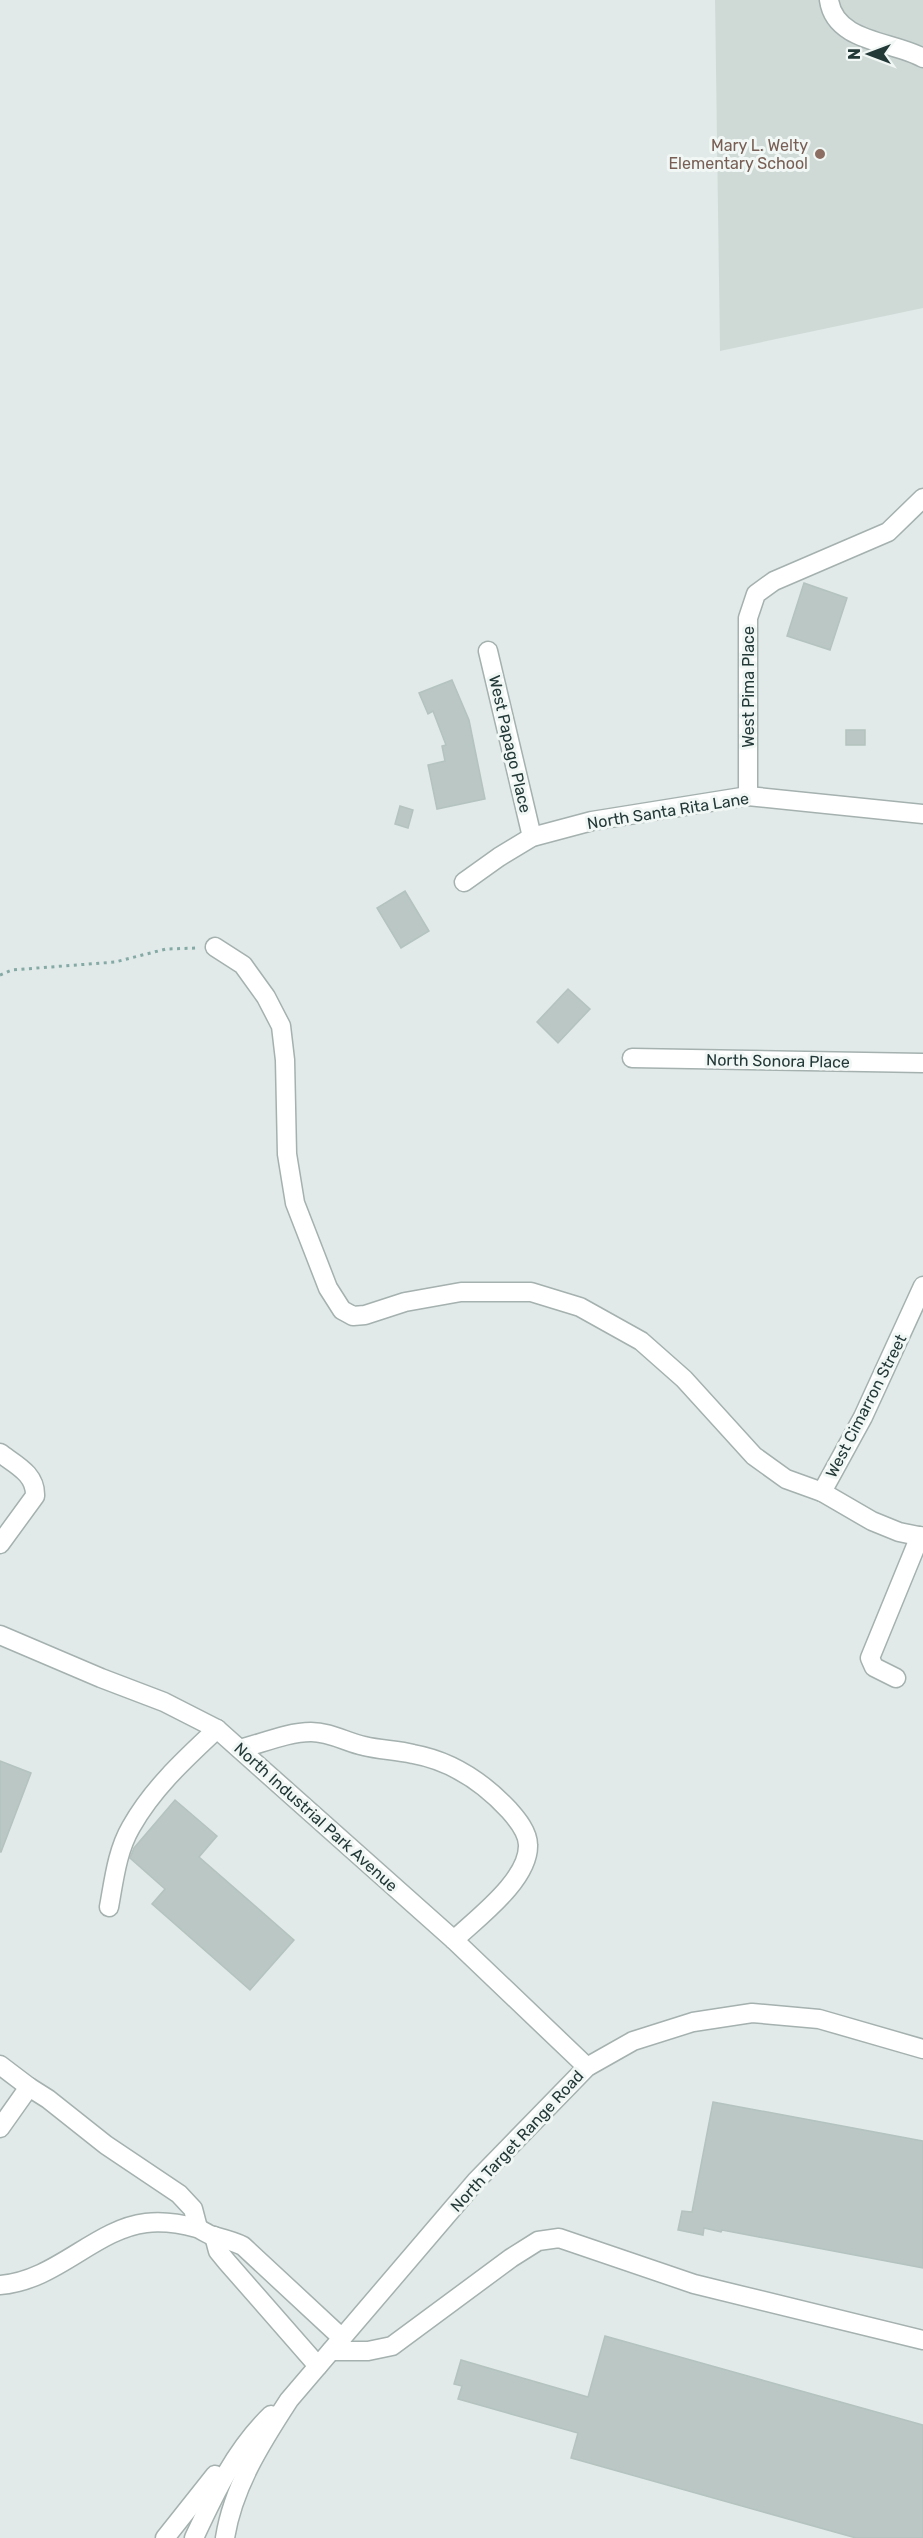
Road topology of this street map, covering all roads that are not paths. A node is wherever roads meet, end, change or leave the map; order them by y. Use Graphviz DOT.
graph roads {
  1 [pos="829,0"];
  2 [pos="923,58"];
  3 [pos="923,498"];
  4 [pos="488,651"];
  5 [pos="748,796"];
  6 [pos="923,814"];
  7 [pos="532,837"];
  8 [pos="464,882"];
  9 [pos="215,947"];
  10 [pos="632,1058"];
  11 [pos="923,1063"];
  12 [pos="923,1286"];
  13 [pos="0,1453"];
  14 [pos="822,1492"];
  15 [pos="921,1537"];
  16 [pos="0,1544"];
  17 [pos="0,1635"];
  18 [pos="896,1678"];
  19 [pos="217,1729"];
  20 [pos="240,1749"];
  21 [pos="109,1907"];
  22 [pos="454,1940"];
  23 [pos="923,2049"];
  24 [pos="0,2065"];
  25 [pos="587,2067"];
  26 [pos="29,2087"];
  27 [pos="0,2128"];
  28 [pos="206,2232"];
  29 [pos="0,2285"];
  30 [pos="923,2340"];
  31 [pos="337,2345"];
  32 [pos="318,2366"];
  33 [pos="289,2400"];
  34 [pos="243,2446"];
  35 [pos="165,2538"];
  36 [pos="194,2538"];
  37 [pos="225,2538"];
  1 -- 2 [label="street"];
  3 -- 5 [label="street, West Pima Place"];
  4 -- 7 [label="street, West Papago Place"];
  5 -- 6 [label="street, North Santa Rita Lane"];
  5 -- 7 [label="street, North Santa Rita Lane"];
  7 -- 8 [label="street, North Santa Rita Lane"];
  9 -- 14 [label="street"];
  10 -- 11 [label="street, North Sonora Place"];
  12 -- 14 [label="street, West Cimarron Street"];
  13 -- 16 [label="street"];
  14 -- 15 [label="street"];
  15 -- 18 [label="street"];
  17 -- 19 [label="street, North Industrial Park Avenue"];
  19 -- 20 [label="street, North Industrial Park Avenue"];
  19 -- 21 [label="street"];
  20 -- 22 [label="street, North Industrial Park Avenue"];
  20 -- 22 [label="street"];
  22 -- 25 [label="street, North Industrial Park Avenue"];
  23 -- 25 [label="street, North Target Range Road"];
  24 -- 26 [label="street"];
  25 -- 31 [label="street, North Target Range Road"];
  26 -- 27 [label="street"];
  26 -- 28 [label="street"];
  28 -- 29 [label="street"];
  28 -- 31 [label="street"];
  28 -- 32 [label="street"];
  30 -- 31 [label="street"];
  31 -- 32 [label="street, North Target Range Road"];
  32 -- 33 [label="street, North Target Range Road"];
  33 -- 34 [label="street, North Target Range Road"];
  33 -- 37 [label="street, North Target Range Road"];
  34 -- 35 [label="street"];
  34 -- 36 [label="street, North Target Range Road"];
}
